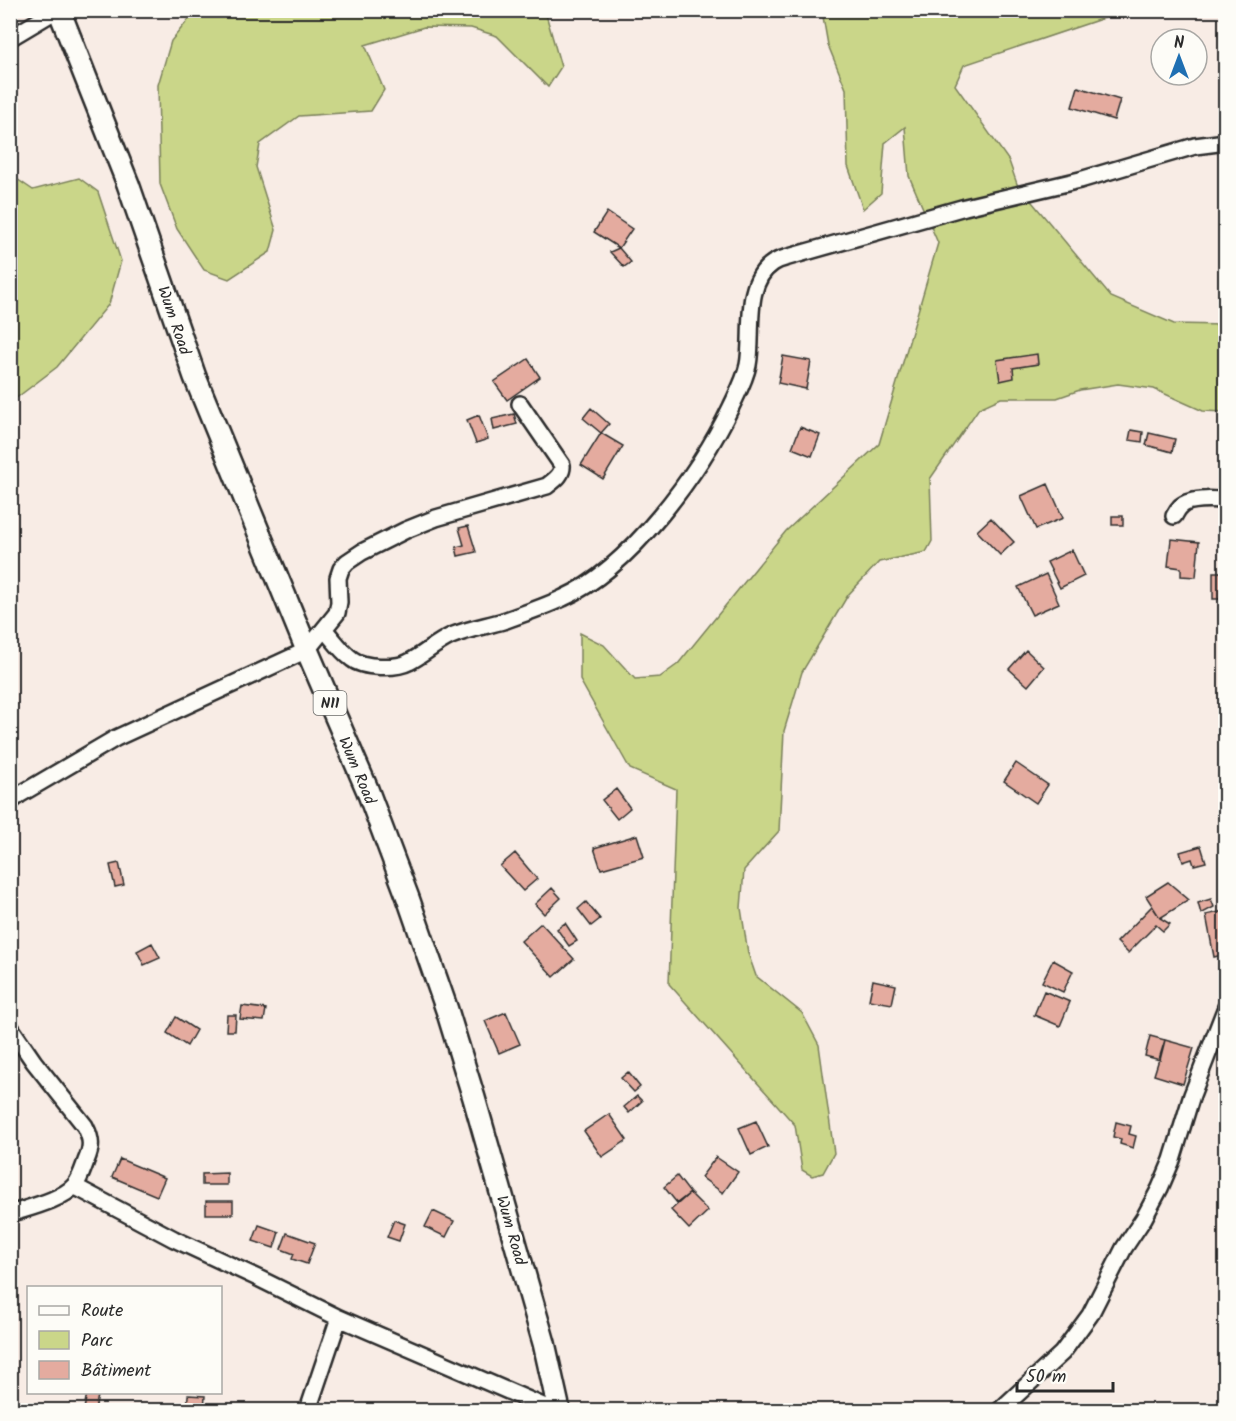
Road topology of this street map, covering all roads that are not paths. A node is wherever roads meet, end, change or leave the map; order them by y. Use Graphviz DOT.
graph roads {
  1 [pos="58,10"];
  2 [pos="10,38"];
  3 [pos="1226,142"];
  4 [pos="520,404"];
  5 [pos="1226,501"];
  6 [pos="1174,516"];
  7 [pos="324,629"];
  8 [pos="307,650"];
  9 [pos="10,802"];
  10 [pos="1226,1007"];
  11 [pos="10,1027"];
  12 [pos="74,1186"];
  13 [pos="10,1214"];
  14 [pos="339,1318"];
  15 [pos="308,1410"];
  16 [pos="552,1410"];
  17 [pos="559,1410"];
  18 [pos="1000,1410"];
  1 -- 2 [label="street"];
  1 -- 8 [label="highway, Wum Road / N11"];
  3 -- 7 [label="street"];
  4 -- 7 [label="street"];
  5 -- 6 [label="street"];
  7 -- 8 [label="street"];
  8 -- 9 [label="street"];
  8 -- 17 [label="highway, Wum Road / N11"];
  10 -- 18 [label="street"];
  11 -- 12 [label="street"];
  12 -- 13 [label="street"];
  12 -- 14 [label="street"];
  14 -- 15 [label="street"];
  14 -- 16 [label="street"];
}
